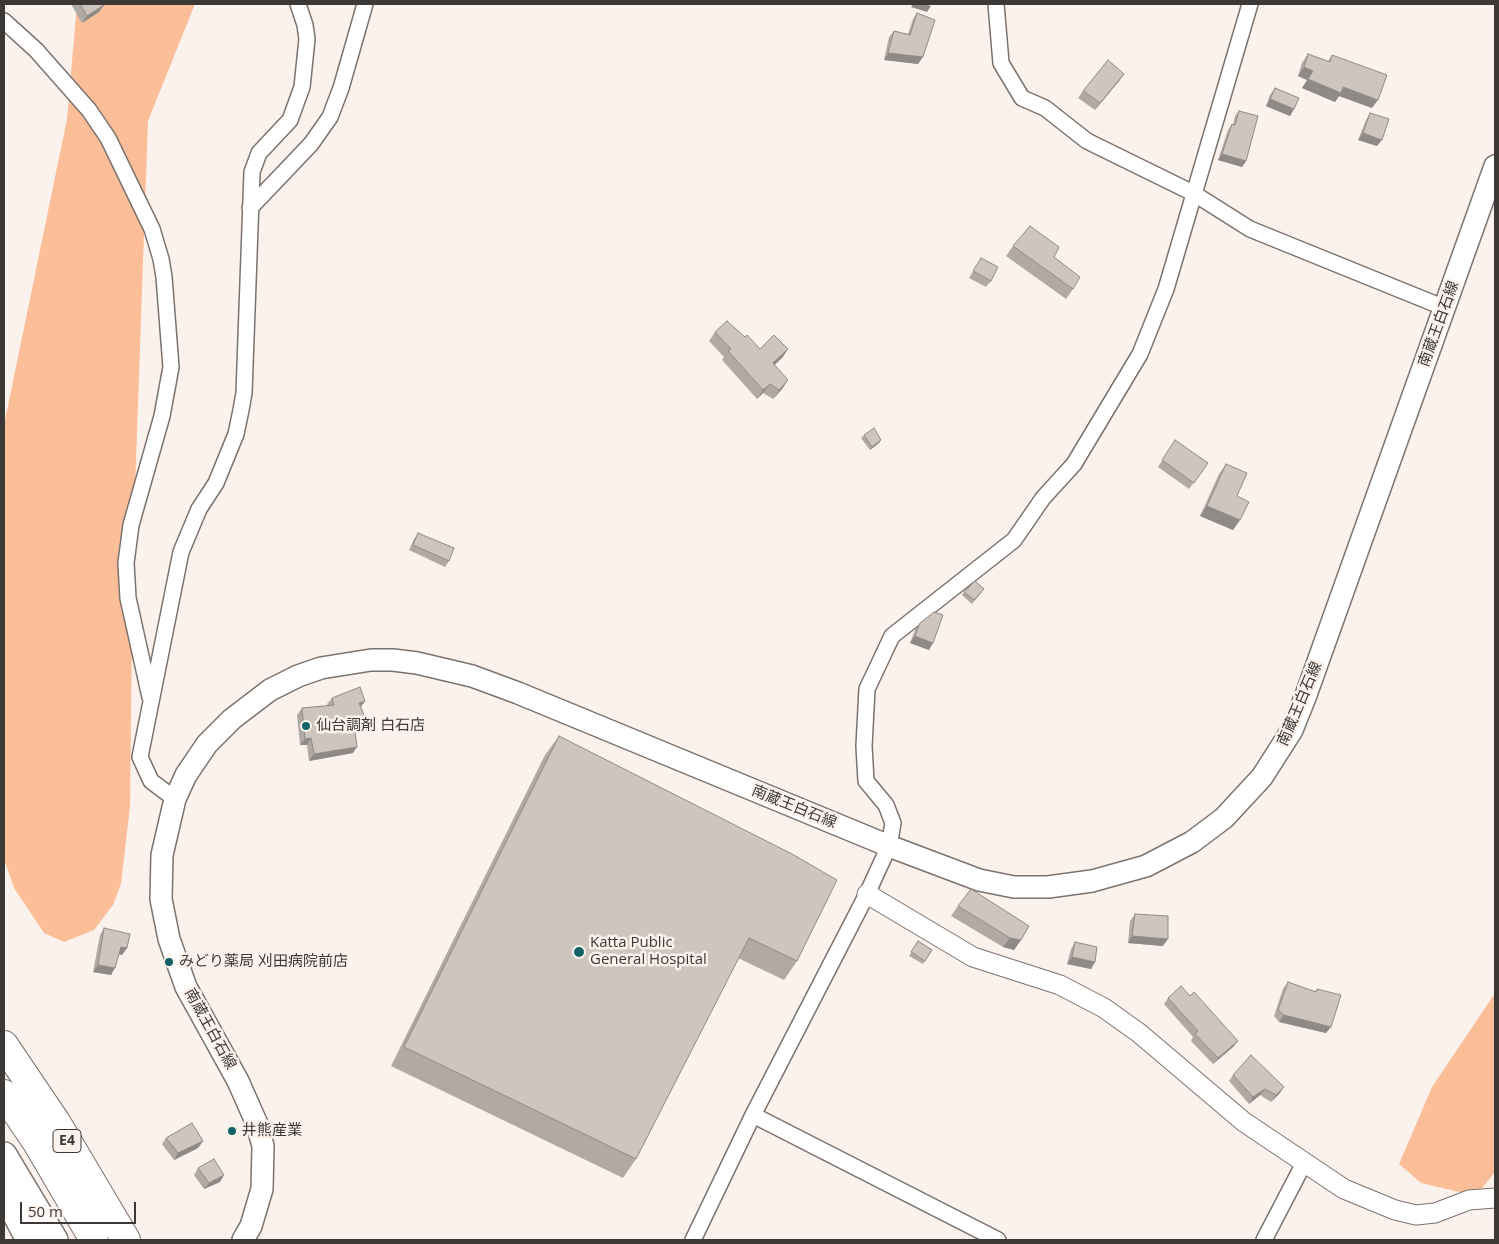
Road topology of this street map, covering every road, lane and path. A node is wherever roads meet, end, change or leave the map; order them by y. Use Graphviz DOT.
graph roads {
  1 [pos="298,4"];
  2 [pos="364,4"];
  3 [pos="996,4"];
  4 [pos="1250,4"];
  5 [pos="4,21"];
  6 [pos="1495,166"];
  7 [pos="1193,193"];
  8 [pos="250,208"];
  9 [pos="1445,308"];
  10 [pos="150,699"];
  11 [pos="175,799"];
  12 [pos="889,846"];
  13 [pos="867,894"];
  14 [pos="4,1045"];
  15 [pos="4,1094"];
  16 [pos="753,1115"];
  17 [pos="4,1155"];
  18 [pos="1304,1163"];
  19 [pos="4,1193"];
  20 [pos="1495,1198"];
  21 [pos="29,1240"];
  22 [pos="55,1240"];
  23 [pos="94,1240"];
  24 [pos="126,1240"];
  25 [pos="243,1240"];
  26 [pos="693,1240"];
  27 [pos="998,1240"];
  28 [pos="1264,1240"];
  1 -- 8 [label="street"];
  2 -- 8 [label="street"];
  3 -- 7 [label="street"];
  4 -- 7 [label="street"];
  5 -- 10 [label="street"];
  6 -- 9 [label="main road, 南蔵王白石線"];
  7 -- 9 [label="street"];
  7 -- 12 [label="street"];
  8 -- 10 [label="street"];
  9 -- 12 [label="main road, 南蔵王白石線"];
  10 -- 11 [label="street"];
  11 -- 12 [label="main road, 南蔵王白石線"];
  11 -- 25 [label="main road, 南蔵王白石線"];
  12 -- 13 [label="street"];
  13 -- 16 [label="street"];
  13 -- 18 [label="street"];
  14 -- 24 [label="highway, E4"];
  15 -- 23 [label="highway, E4"];
  16 -- 26 [label="street"];
  16 -- 27 [label="street"];
  17 -- 22 [label="highway"];
  18 -- 20 [label="street"];
  18 -- 28 [label="street"];
  19 -- 21 [label="highway"];
}
